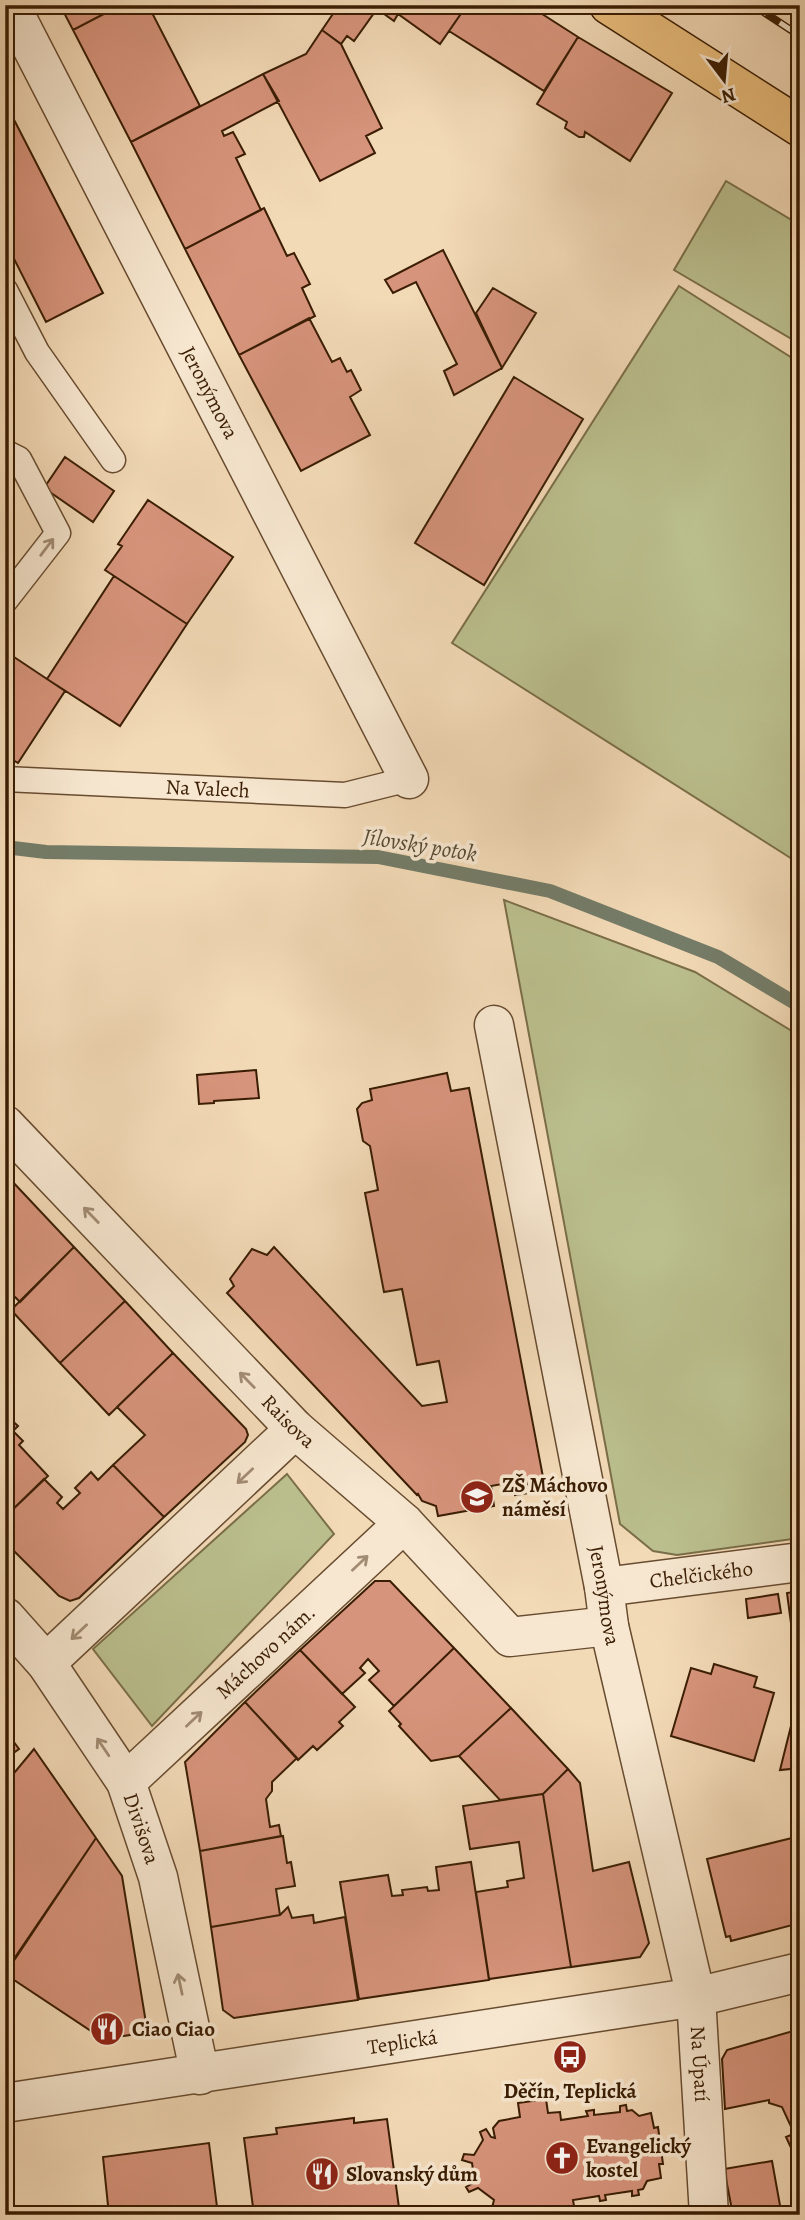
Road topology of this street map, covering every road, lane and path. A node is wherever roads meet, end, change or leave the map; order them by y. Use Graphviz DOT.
graph roads {
  1 [pos="609,5"];
  2 [pos="11,21"];
  3 [pos="800,127"];
  4 [pos="5,290"];
  5 [pos="5,452"];
  6 [pos="113,460"];
  7 [pos="5,601"];
  8 [pos="5,779"];
  9 [pos="409,779"];
  10 [pos="494,1025"];
  11 [pos="5,1125"];
  12 [pos="295,1429"];
  13 [pos="404,1523"];
  14 [pos="800,1562"];
  15 [pos="604,1587"];
  16 [pos="5,1617"];
  17 [pos="608,1626"];
  18 [pos="46,1664"];
  19 [pos="126,1782"];
  20 [pos="800,1972"];
  21 [pos="696,1997"];
  22 [pos="200,2075"];
  23 [pos="6,2101"];
  24 [pos="709,2215"];
  1 -- 3 [label="main road"];
  2 -- 9 [label="street, Jeronýmova"];
  4 -- 6 [label="lane"];
  7 -- 5 [label="lane, one-way"];
  8 -- 9 [label="lane, Na Valech"];
  10 -- 15 [label="street, Jeronýmova"];
  12 -- 11 [label="street, Raisova, one-way"];
  12 -- 13 [label="street, Raisova"];
  12 -- 18 [label="street, one-way"];
  13 -- 17 [label="street, Raisova"];
  19 -- 13 [label="street, Máchovo nám., one-way"];
  14 -- 15 [label="street, Chelčického"];
  15 -- 17 [label="street, Jeronýmova"];
  16 -- 18 [label="street, Divišova"];
  17 -- 21 [label="street, Jeronýmova"];
  19 -- 18 [label="street, Divišova, one-way"];
  22 -- 19 [label="street, Divišova, one-way"];
  20 -- 21 [label="street, Teplická"];
  21 -- 22 [label="street, Teplická"];
  21 -- 24 [label="street, Na Úpatí"];
  22 -- 23 [label="street, Teplická"];
}
